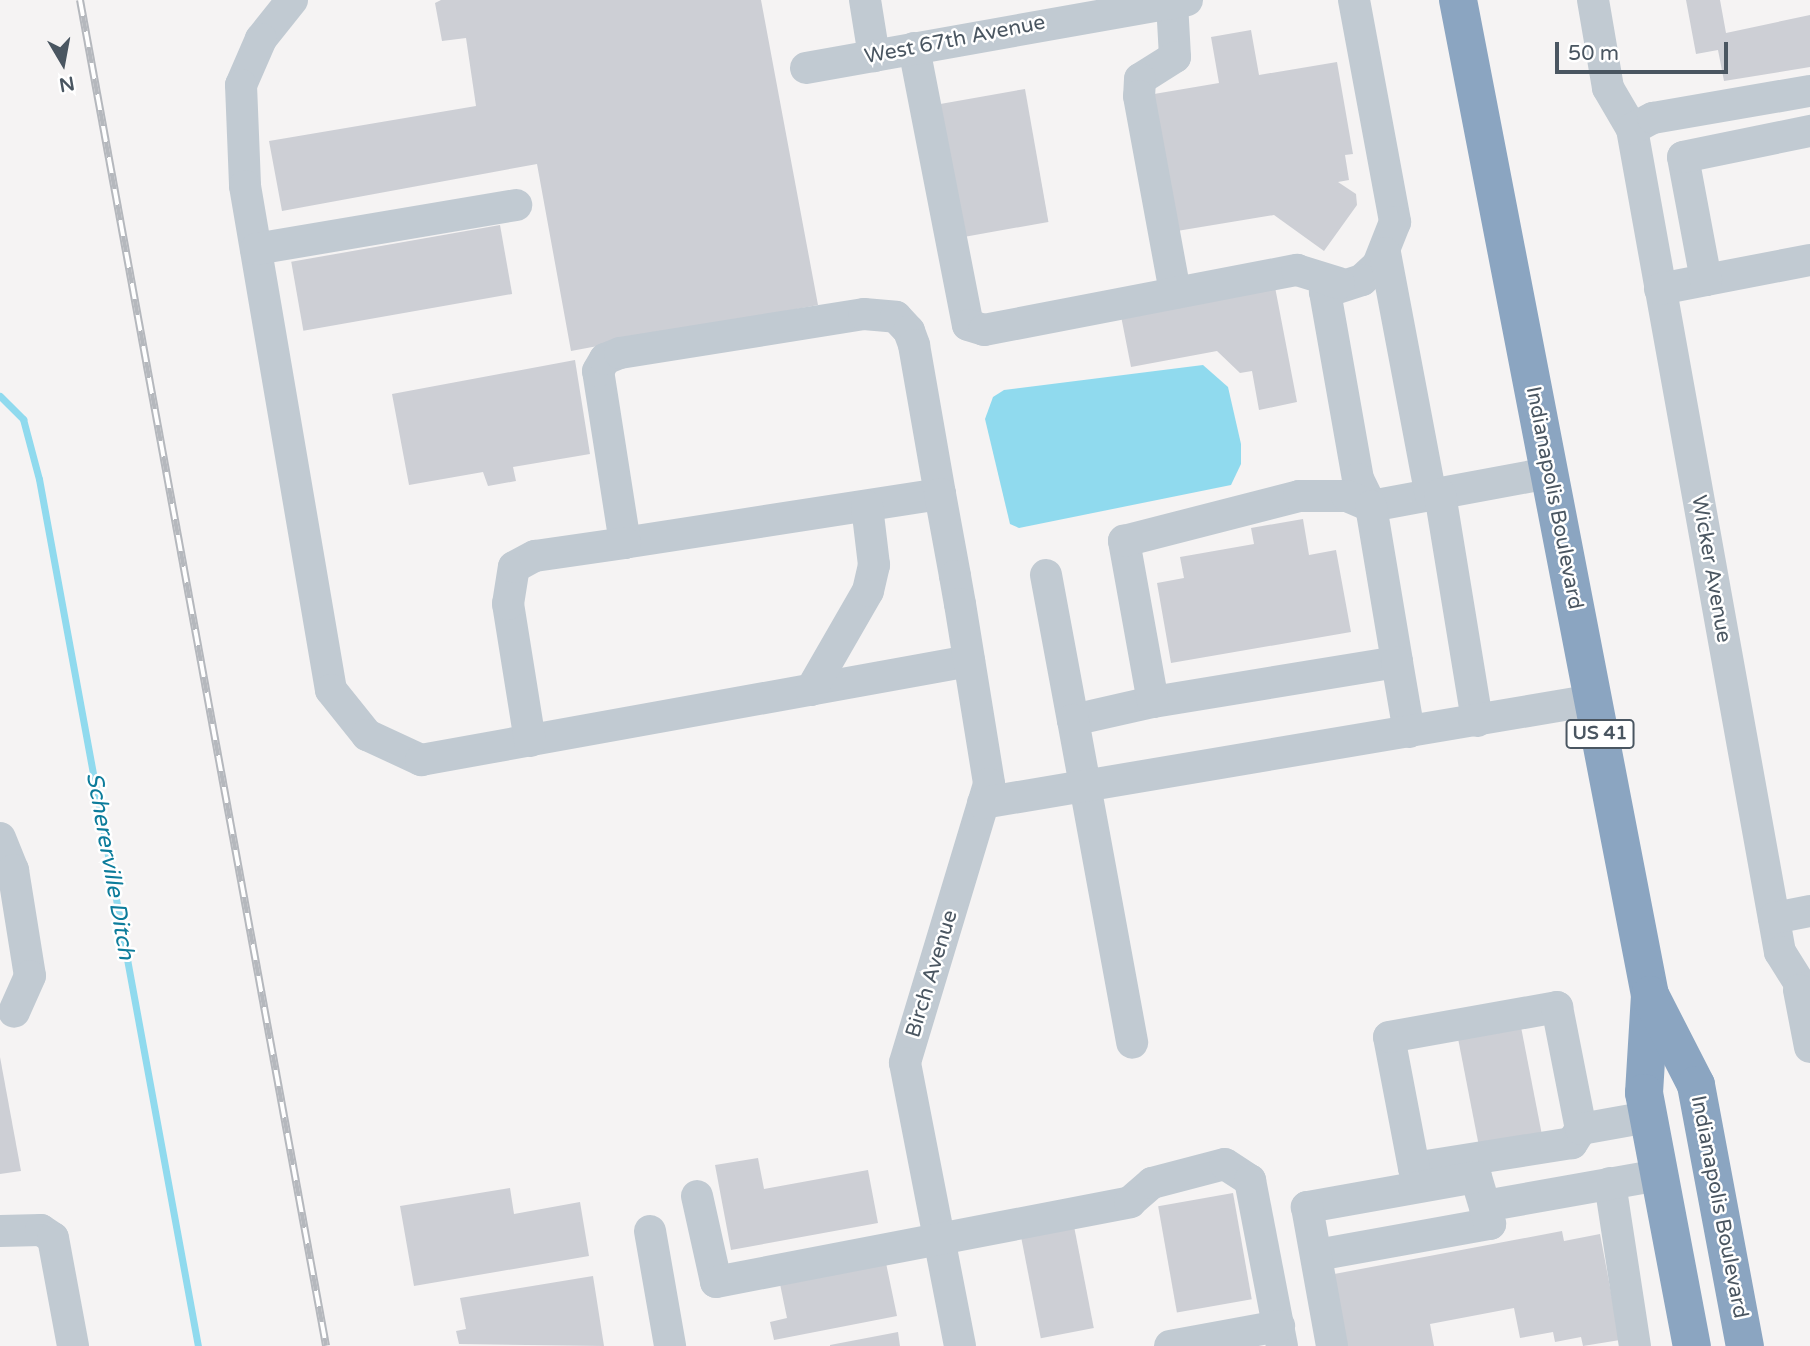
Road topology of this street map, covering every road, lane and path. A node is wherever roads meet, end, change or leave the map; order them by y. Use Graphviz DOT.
graph roads {
  1 [pos="292,0"];
  2 [pos="865,0"];
  3 [pos="1354,0"];
  4 [pos="1458,0"];
  5 [pos="1592,0"];
  6 [pos="1180,1"];
  7 [pos="1099,6"];
  8 [pos="914,48"];
  9 [pos="874,56"];
  10 [pos="806,68"];
  11 [pos="1810,91"];
  12 [pos="1632,129"];
  13 [pos="1810,131"];
  14 [pos="516,205"];
  15 [pos="256,248"];
  16 [pos="1385,253"];
  17 [pos="1810,260"];
  18 [pos="1706,280"];
  19 [pos="1339,283"];
  20 [pos="1660,289"];
  21 [pos="1175,293"];
  22 [pos="1549,473"];
  23 [pos="940,494"];
  24 [pos="1436,495"];
  25 [pos="867,506"];
  26 [pos="1371,506"];
  27 [pos="625,543"];
  28 [pos="1046,575"];
  29 [pos="969,662"];
  30 [pos="1397,662"];
  31 [pos="811,690"];
  32 [pos="1593,700"];
  33 [pos="1153,702"];
  34 [pos="1073,719"];
  35 [pos="1477,721"];
  36 [pos="1409,732"];
  37 [pos="530,741"];
  38 [pos="1084,786"];
  39 [pos="983,803"];
  40 [pos="0,838"];
  41 [pos="1810,911"];
  42 [pos="1774,918"];
  43 [pos="1806,992"];
  44 [pos="1650,995"];
  45 [pos="14,1012"];
  46 [pos="1132,1043"];
  47 [pos="1810,1047"];
  48 [pos="1648,1117"];
  49 [pos="1581,1129"];
  50 [pos="1660,1175"];
  51 [pos="1610,1184"];
  52 [pos="697,1196"];
  53 [pos="1485,1206"];
  54 [pos="0,1231"];
  55 [pos="650,1231"];
  56 [pos="939,1237"];
  57 [pos="1317,1255"];
  58 [pos="1281,1336"];
  59 [pos="1637,1343"];
  60 [pos="73,1346"];
  61 [pos="670,1346"];
  62 [pos="960,1346"];
  63 [pos="1170,1346"];
  64 [pos="1332,1346"];
  65 [pos="1692,1346"];
  66 [pos="1745,1346"];
  1 -- 15 [label="street"];
  2 -- 9 [label="street"];
  3 -- 16 [label="street"];
  4 -- 22 [label="highway, Indianapolis Boulevard"];
  5 -- 12 [label="street"];
  6 -- 7 [label="street, West 67th Avenue"];
  6 -- 21 [label="street"];
  7 -- 8 [label="street, West 67th Avenue"];
  8 -- 9 [label="street, West 67th Avenue"];
  8 -- 21 [label="street"];
  9 -- 10 [label="street, West 67th Avenue"];
  11 -- 12 [label="street"];
  12 -- 20 [label="street, Wicker Avenue"];
  13 -- 18 [label="street"];
  14 -- 15 [label="street"];
  15 -- 37 [label="street"];
  16 -- 19 [label="street"];
  16 -- 24 [label="street"];
  17 -- 18 [label="street"];
  18 -- 20 [label="street"];
  19 -- 21 [label="street"];
  19 -- 26 [label="street"];
  20 -- 42 [label="street, Wicker Avenue"];
  22 -- 24 [label="street"];
  22 -- 32 [label="highway, Indianapolis Boulevard / US 41"];
  23 -- 25 [label="street"];
  23 -- 27 [label="street, Birch Avenue"];
  23 -- 29 [label="street, Birch Avenue"];
  24 -- 26 [label="street"];
  24 -- 35 [label="street"];
  25 -- 27 [label="street"];
  25 -- 31 [label="street"];
  26 -- 30 [label="street"];
  26 -- 33 [label="street"];
  27 -- 37 [label="street"];
  28 -- 34 [label="street"];
  29 -- 31 [label="street"];
  29 -- 39 [label="street, Birch Avenue"];
  30 -- 33 [label="street"];
  30 -- 36 [label="street"];
  31 -- 37 [label="street"];
  32 -- 35 [label="street"];
  32 -- 44 [label="highway, Indianapolis Boulevard / US 41"];
  33 -- 34 [label="street"];
  34 -- 38 [label="street"];
  35 -- 36 [label="street"];
  36 -- 38 [label="street"];
  38 -- 39 [label="street"];
  38 -- 46 [label="street"];
  39 -- 56 [label="street, Birch Avenue"];
  40 -- 45 [label="street"];
  41 -- 42 [label="street"];
  42 -- 43 [label="street, Wicker Avenue"];
  43 -- 47 [label="street, Wicker Avenue"];
  44 -- 48 [label="highway, Indianapolis Boulevard / US 41"];
  44 -- 66 [label="highway, Indianapolis Boulevard / US 41"];
  48 -- 49 [label="street"];
  48 -- 50 [label="highway, Indianapolis Boulevard / US 41"];
  49 -- 49 [label="street"];
  50 -- 51 [label="street"];
  50 -- 65 [label="highway, Indianapolis Boulevard / US 41"];
  51 -- 53 [label="street"];
  51 -- 59 [label="street"];
  52 -- 56 [label="street"];
  53 -- 57 [label="street"];
  53 -- 57 [label="street"];
  54 -- 60 [label="street"];
  55 -- 61 [label="street"];
  56 -- 58 [label="street"];
  56 -- 62 [label="street, Birch Avenue"];
  57 -- 64 [label="street"];
  58 -- 63 [label="street"];
}
